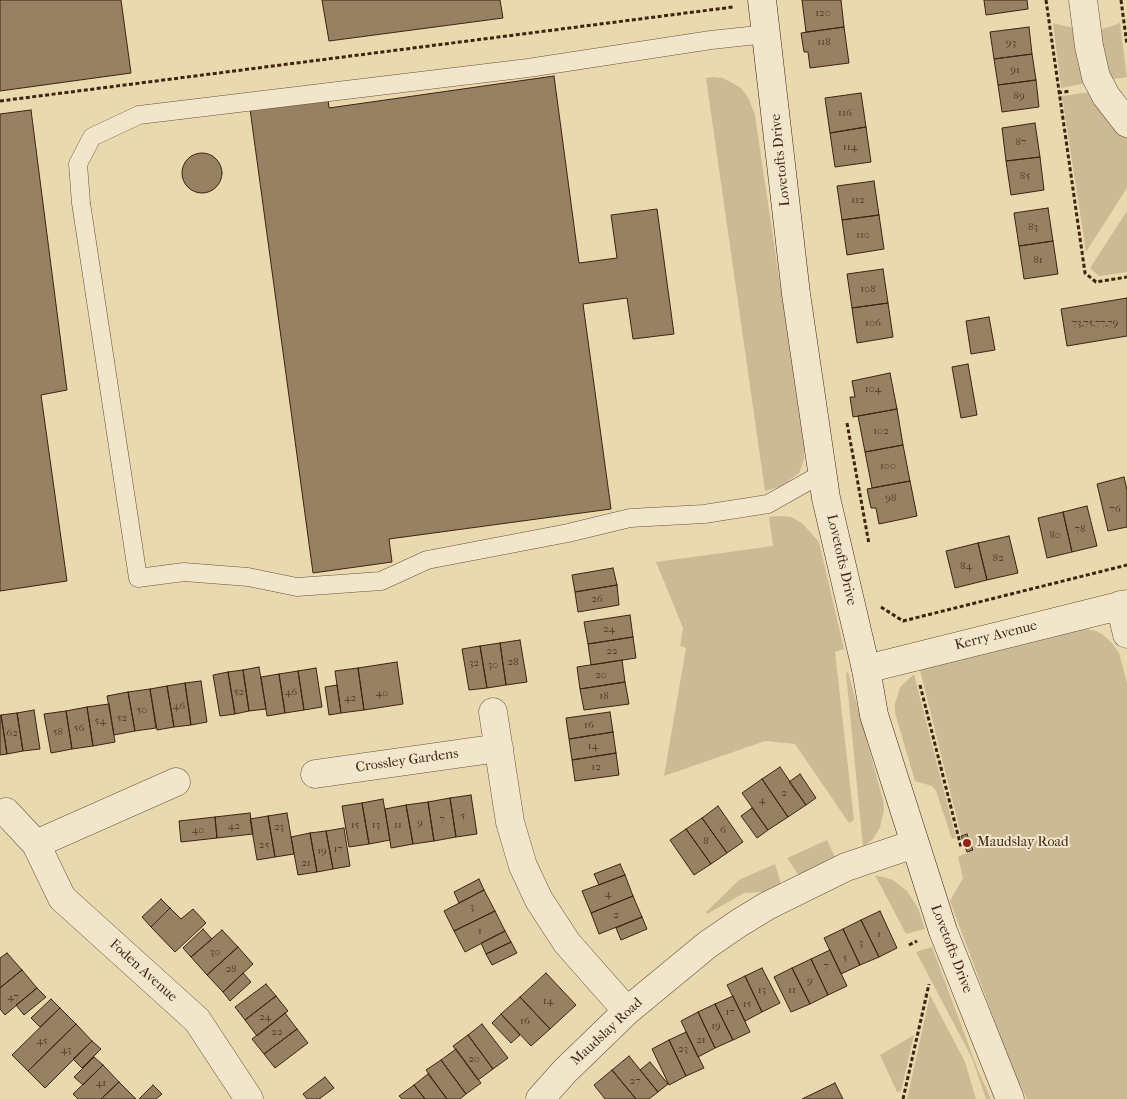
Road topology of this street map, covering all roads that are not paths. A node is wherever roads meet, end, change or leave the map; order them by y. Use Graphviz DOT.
graph roads {
  1 [pos="1084,0"];
  2 [pos="762,2"];
  3 [pos="767,34"];
  4 [pos="1127,123"];
  5 [pos="823,473"];
  6 [pos="1124,605"];
  7 [pos="1127,634"];
  8 [pos="866,669"];
  9 [pos="493,712"];
  10 [pos="499,748"];
  11 [pos="315,774"];
  12 [pos="176,782"];
  13 [pos="3,810"];
  14 [pos="36,844"];
  15 [pos="914,844"];
  16 [pos="627,1011"];
  17 [pos="249,1099"];
  18 [pos="540,1099"];
  19 [pos="1010,1099"];
  1 -- 4 [label="street"];
  2 -- 3 [label="street, Lovetofts Drive"];
  3 -- 5 [label="street, Lovetofts Drive"];
  3 -- 5 [label="lane"];
  5 -- 8 [label="street, Lovetofts Drive"];
  6 -- 7 [label="street"];
  6 -- 8 [label="street, Kerry Avenue"];
  8 -- 15 [label="street, Lovetofts Drive"];
  9 -- 10 [label="street"];
  10 -- 11 [label="street, Crossley Gardens"];
  10 -- 16 [label="street"];
  12 -- 14 [label="street"];
  13 -- 14 [label="street, Foden Avenue"];
  14 -- 17 [label="street, Foden Avenue"];
  15 -- 16 [label="street, Maudslay Road"];
  15 -- 19 [label="street, Lovetofts Drive"];
  16 -- 18 [label="street, Maudslay Road"];
}
